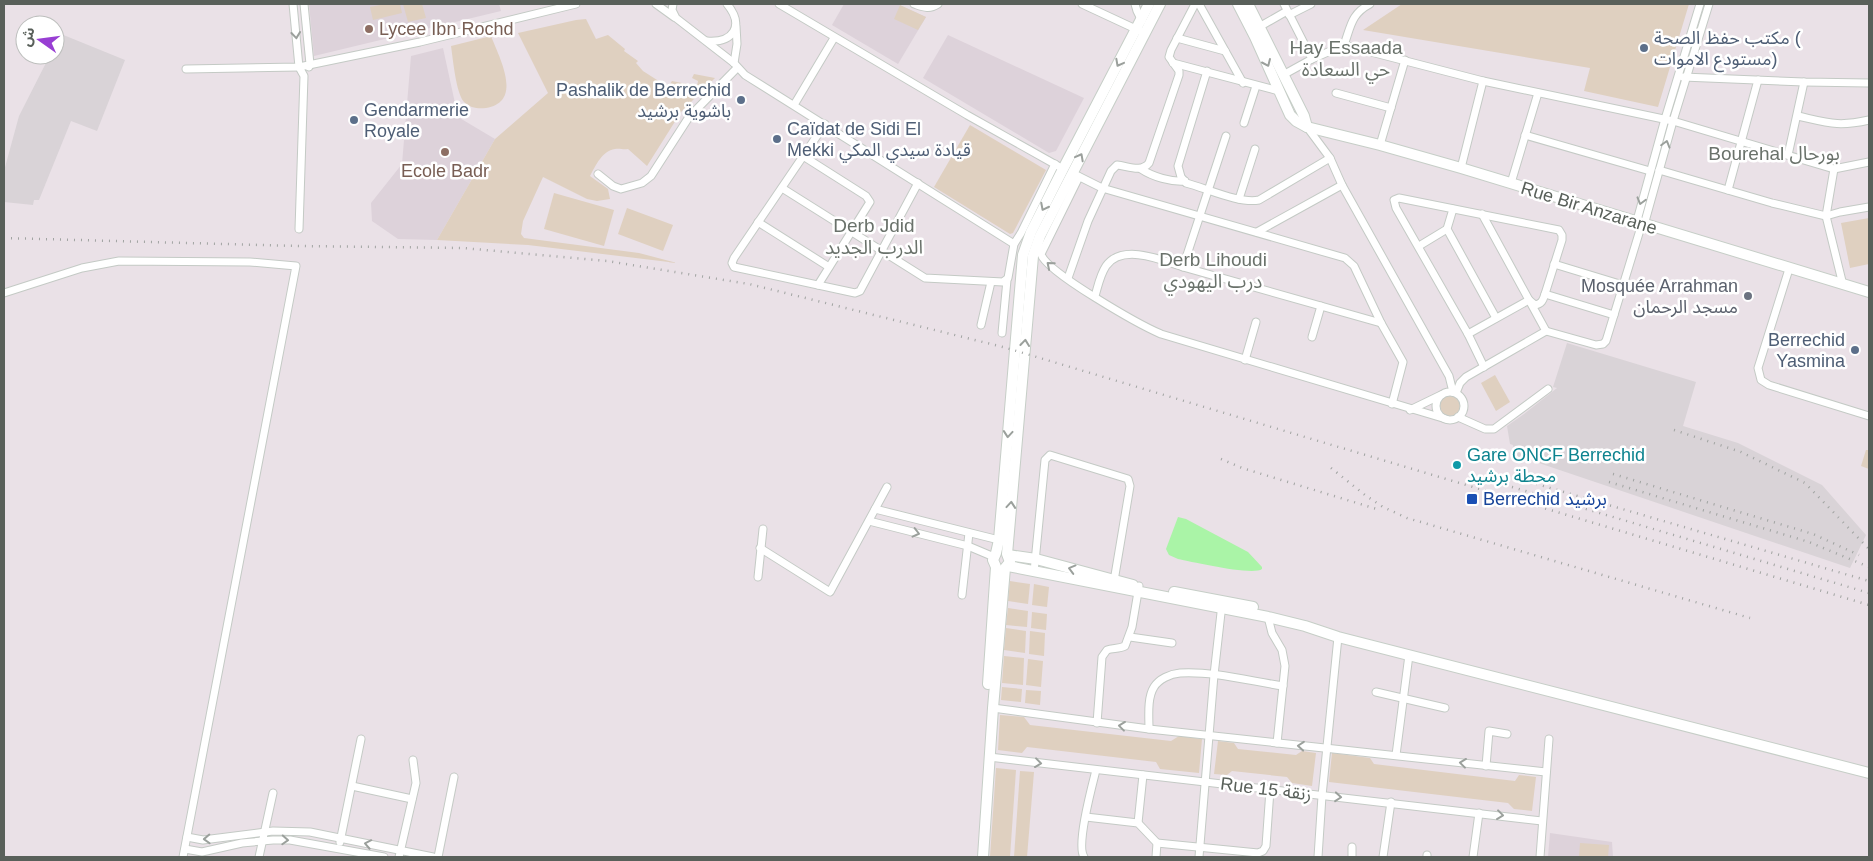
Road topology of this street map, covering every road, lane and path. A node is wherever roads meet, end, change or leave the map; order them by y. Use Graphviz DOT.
graph roads {
  1 [pos="293,4"];
  2 [pos="304,4"];
  3 [pos="576,4"];
  4 [pos="656,4"];
  5 [pos="672,4"];
  6 [pos="728,4"];
  7 [pos="779,4"];
  8 [pos="794,4"];
  9 [pos="914,4"];
  10 [pos="938,4"];
  11 [pos="1083,4"];
  12 [pos="1135,4"];
  13 [pos="1149,4"];
  14 [pos="1160,4"];
  15 [pos="1195,4"];
  16 [pos="1200,4"];
  17 [pos="1238,4"];
  18 [pos="1248,4"];
  19 [pos="1284,4"];
  20 [pos="1311,4"];
  21 [pos="1370,4"];
  22 [pos="1700,4"];
  23 [pos="1709,4"];
  24 [pos="795,13"];
  25 [pos="1288,13"];
  26 [pos="676,18"];
  27 [pos="736,24"];
  28 [pos="1143,27"];
  29 [pos="1260,27"];
  30 [pos="834,38"];
  31 [pos="1177,38"];
  32 [pos="706,41"];
  33 [pos="1344,45"];
  34 [pos="1226,51"];
  35 [pos="1312,59"];
  36 [pos="1405,60"];
  37 [pos="1172,63"];
  38 [pos="310,64"];
  39 [pos="736,65"];
  40 [pos="299,67"];
  41 [pos="186,69"];
  42 [pos="1207,71"];
  43 [pos="1283,75"];
  44 [pos="304,76"];
  45 [pos="1678,77"];
  46 [pos="1687,77"];
  47 [pos="1758,80"];
  48 [pos="1483,81"];
  49 [pos="1804,82"];
  50 [pos="1243,83"];
  51 [pos="1869,83"];
  52 [pos="1256,86"];
  53 [pos="1279,91"];
  54 [pos="1336,93"];
  55 [pos="1538,93"];
  56 [pos="794,105"];
  57 [pos="1391,108"];
  58 [pos="1798,116"];
  59 [pos="1665,119"];
  60 [pos="1869,120"];
  61 [pos="1673,121"];
  62 [pos="1244,123"];
  63 [pos="825,124"];
  64 [pos="1307,127"];
  65 [pos="1226,136"];
  66 [pos="1526,136"];
  67 [pos="1742,141"];
  68 [pos="1380,145"];
  69 [pos="1255,150"];
  70 [pos="1788,155"];
  71 [pos="803,156"];
  72 [pos="1330,158"];
  73 [pos="1869,162"];
  74 [pos="1461,168"];
  75 [pos="1141,169"];
  76 [pos="1834,169"];
  77 [pos="1659,170"];
  78 [pos="1067,171"];
  79 [pos="1650,171"];
  80 [pos="598,174"];
  81 [pos="1185,181"];
  82 [pos="918,183"];
  83 [pos="1511,183"];
  84 [pos="1342,185"];
  85 [pos="782,188"];
  86 [pos="1102,188"];
  87 [pos="1208,189"];
  88 [pos="1728,190"];
  89 [pos="1239,199"];
  90 [pos="1869,207"];
  91 [pos="1453,209"];
  92 [pos="1482,214"];
  93 [pos="1200,215"];
  94 [pos="1826,216"];
  95 [pos="758,222"];
  96 [pos="1640,226"];
  97 [pos="299,229"];
  98 [pos="1447,229"];
  99 [pos="851,232"];
  100 [pos="1257,232"];
  101 [pos="1014,244"];
  102 [pos="1418,246"];
  103 [pos="881,252"];
  104 [pos="1554,264"];
  105 [pos="1183,267"];
  106 [pos="829,268"];
  107 [pos="1789,269"];
  108 [pos="1068,278"];
  109 [pos="1007,280"];
  110 [pos="991,282"];
  111 [pos="1623,285"];
  112 [pos="1843,285"];
  113 [pos="818,286"];
  114 [pos="1869,292"];
  115 [pos="4,293"];
  116 [pos="1545,294"];
  117 [pos="1095,296"];
  118 [pos="1529,300"];
  119 [pos="1321,306"];
  120 [pos="1614,315"];
  121 [pos="1496,318"];
  122 [pos="1256,322"];
  123 [pos="1381,323"];
  124 [pos="981,325"];
  125 [pos="1546,331"];
  126 [pos="1002,333"];
  127 [pos="1468,334"];
  128 [pos="1312,337"];
  129 [pos="1245,360"];
  130 [pos="1484,367"];
  131 [pos="1548,389"];
  132 [pos="1454,393"];
  133 [pos="1443,394"];
  134 [pos="1392,404"];
  135 [pos="1410,410"];
  136 [pos="1869,416"];
  137 [pos="1458,417"];
  138 [pos="1446,420"];
  139 [pos="887,487"];
  140 [pos="875,509"];
  141 [pos="868,521"];
  142 [pos="763,529"];
  143 [pos="969,533"];
  144 [pos="999,540"];
  145 [pos="968,546"];
  146 [pos="760,548"];
  147 [pos="1036,559"];
  148 [pos="1002,560"];
  149 [pos="1034,572"];
  150 [pos="758,577"];
  151 [pos="1114,581"];
  152 [pos="1138,589"];
  153 [pos="962,595"];
  154 [pos="1222,605"];
  155 [pos="1268,617"];
  156 [pos="1305,626"];
  157 [pos="1130,637"];
  158 [pos="1338,637"];
  159 [pos="1172,643"];
  160 [pos="1409,656"];
  161 [pos="1214,676"];
  162 [pos="1283,686"];
  163 [pos="1376,692"];
  164 [pos="1403,699"];
  165 [pos="993,708"];
  166 [pos="1445,708"];
  167 [pos="1097,723"];
  168 [pos="1149,729"];
  169 [pos="1507,734"];
  170 [pos="1210,735"];
  171 [pos="361,739"];
  172 [pos="1549,739"];
  173 [pos="1278,743"];
  174 [pos="1326,748"];
  175 [pos="1396,755"];
  176 [pos="990,757"];
  177 [pos="414,760"];
  178 [pos="1486,766"];
  179 [pos="1096,770"];
  180 [pos="1546,772"];
  181 [pos="1869,773"];
  182 [pos="1143,775"];
  183 [pos="454,777"];
  184 [pos="1207,782"];
  185 [pos="352,786"];
  186 [pos="1270,790"];
  187 [pos="272,793"];
  188 [pos="1322,796"];
  189 [pos="412,799"];
  190 [pos="1391,802"];
  191 [pos="1479,812"];
  192 [pos="1086,817"];
  193 [pos="1542,821"];
  194 [pos="1138,823"];
  195 [pos="264,832"];
  196 [pos="187,837"];
  197 [pos="341,838"];
  198 [pos="262,841"];
  199 [pos="1157,843"];
  200 [pos="1200,847"];
  201 [pos="1352,847"];
  202 [pos="339,848"];
  203 [pos="185,849"];
  204 [pos="400,854"];
  205 [pos="183,857"];
  206 [pos="259,857"];
  207 [pos="384,857"];
  208 [pos="433,857"];
  209 [pos="438,857"];
  210 [pos="976,857"];
  211 [pos="983,857"];
  212 [pos="1084,857"];
  213 [pos="1156,857"];
  214 [pos="1199,857"];
  215 [pos="1318,857"];
  216 [pos="1352,857"];
  217 [pos="1383,857"];
  218 [pos="1472,857"];
  219 [pos="1540,857"];
  1 -- 40 [label="street, one-way"];
  2 -- 38 [label="street"];
  3 -- 38 [label="street"];
  4 -- 26 [label="street"];
  5 -- 26 [label="street"];
  6 -- 27 [label="street"];
  7 -- 24 [label="street"];
  8 -- 24 [label="street"];
  9 -- 10 [label="street"];
  11 -- 28 [label="street"];
  12 -- 28 [label="street"];
  13 -- 28 [label="street"];
  14 -- 28 [label="street"];
  15 -- 31 [label="street"];
  16 -- 34 [label="street"];
  17 -- 53 [label="street, one-way"];
  18 -- 29 [label="street"];
  19 -- 25 [label="street"];
  20 -- 25 [label="street"];
  21 -- 33 [label="street"];
  22 -- 45 [label="street"];
  23 -- 46 [label="street"];
  24 -- 30 [label="street"];
  25 -- 29 [label="street"];
  25 -- 35 [label="street"];
  26 -- 32 [label="street"];
  27 -- 32 [label="street"];
  27 -- 39 [label="street"];
  28 -- 78 [label="street"];
  29 -- 43 [label="street"];
  30 -- 56 [label="street"];
  30 -- 78 [label="street"];
  31 -- 34 [label="street"];
  31 -- 37 [label="street"];
  32 -- 39 [label="street"];
  33 -- 35 [label="street"];
  33 -- 36 [label="street"];
  34 -- 50 [label="street"];
  35 -- 43 [label="street"];
  36 -- 48 [label="street"];
  36 -- 57 [label="street"];
  37 -- 42 [label="street"];
  37 -- 75 [label="street"];
  38 -- 40 [label="street"];
  38 -- 44 [label="street"];
  39 -- 56 [label="street"];
  39 -- 80 [label="street"];
  40 -- 41 [label="street"];
  40 -- 44 [label="street"];
  42 -- 50 [label="street"];
  42 -- 81 [label="street"];
  43 -- 64 [label="street"];
  44 -- 97 [label="street"];
  45 -- 46 [label="street"];
  45 -- 59 [label="street"];
  46 -- 47 [label="street"];
  46 -- 61 [label="street"];
  47 -- 49 [label="street"];
  47 -- 67 [label="street"];
  48 -- 55 [label="street"];
  48 -- 74 [label="street"];
  49 -- 51 [label="street"];
  49 -- 58 [label="street"];
  50 -- 52 [label="street"];
  52 -- 53 [label="street"];
  52 -- 62 [label="street"];
  53 -- 64 [label="street"];
  54 -- 57 [label="street"];
  55 -- 59 [label="street"];
  55 -- 66 [label="street"];
  56 -- 63 [label="street"];
  57 -- 68 [label="street"];
  58 -- 60 [label="street"];
  58 -- 70 [label="street"];
  59 -- 61 [label="street"];
  59 -- 79 [label="street"];
  61 -- 67 [label="street"];
  77 -- 61 [label="street, one-way"];
  63 -- 71 [label="street"];
  63 -- 82 [label="street"];
  64 -- 68 [label="street, Rue Bir Anzarane"];
  64 -- 72 [label="street"];
  65 -- 87 [label="street"];
  66 -- 79 [label="street"];
  66 -- 83 [label="street"];
  67 -- 70 [label="street"];
  67 -- 88 [label="street"];
  68 -- 74 [label="street, Rue Bir Anzarane"];
  69 -- 89 [label="street"];
  70 -- 76 [label="street"];
  71 -- 85 [label="street"];
  71 -- 99 [label="street"];
  72 -- 84 [label="street"];
  72 -- 89 [label="street"];
  73 -- 76 [label="street"];
  74 -- 83 [label="street, Rue Bir Anzarane"];
  75 -- 81 [label="street"];
  75 -- 86 [label="street"];
  76 -- 94 [label="street"];
  77 -- 88 [label="street"];
  77 -- 96 [label="street"];
  78 -- 86 [label="street"];
  78 -- 101 [label="street"];
  108 -- 78 [label="street, one-way"];
  78 -- 144 [label="street, one-way"];
  148 -- 78 [label="street, one-way"];
  79 -- 96 [label="street, one-way"];
  81 -- 87 [label="street"];
  82 -- 101 [label="street"];
  82 -- 103 [label="street"];
  83 -- 96 [label="street, Rue Bir Anzarane"];
  84 -- 100 [label="street"];
  84 -- 132 [label="street"];
  85 -- 95 [label="street"];
  85 -- 99 [label="street"];
  86 -- 93 [label="street"];
  86 -- 108 [label="street"];
  87 -- 89 [label="street"];
  87 -- 93 [label="street"];
  88 -- 94 [label="street"];
  90 -- 94 [label="street"];
  91 -- 92 [label="street"];
  91 -- 98 [label="street"];
  91 -- 102 [label="street"];
  92 -- 104 [label="street"];
  92 -- 118 [label="street"];
  93 -- 100 [label="street"];
  93 -- 105 [label="street"];
  94 -- 112 [label="street"];
  95 -- 106 [label="street"];
  95 -- 113 [label="street"];
  96 -- 107 [label="street, Rue Bir Anzarane"];
  96 -- 111 [label="street"];
  98 -- 102 [label="street"];
  98 -- 121 [label="street"];
  99 -- 103 [label="street"];
  99 -- 106 [label="street"];
  100 -- 123 [label="street"];
  101 -- 109 [label="street"];
  102 -- 127 [label="street"];
  103 -- 110 [label="street"];
  103 -- 113 [label="street"];
  104 -- 111 [label="street"];
  104 -- 116 [label="street"];
  105 -- 117 [label="street"];
  105 -- 119 [label="street"];
  106 -- 113 [label="street"];
  107 -- 112 [label="street, Rue Bir Anzarane"];
  107 -- 136 [label="street"];
  108 -- 117 [label="street"];
  109 -- 110 [label="street"];
  109 -- 126 [label="street"];
  110 -- 124 [label="street"];
  111 -- 120 [label="street"];
  112 -- 114 [label="street, Rue Bir Anzarane"];
  115 -- 196 [label="street"];
  116 -- 118 [label="street"];
  116 -- 120 [label="street"];
  117 -- 129 [label="street"];
  118 -- 121 [label="street"];
  118 -- 125 [label="street"];
  119 -- 123 [label="street"];
  119 -- 128 [label="street"];
  120 -- 125 [label="street"];
  121 -- 127 [label="street"];
  122 -- 129 [label="street"];
  123 -- 134 [label="street"];
  125 -- 130 [label="street"];
  127 -- 130 [label="street"];
  129 -- 134 [label="street"];
  130 -- 132 [label="street"];
  131 -- 137 [label="street"];
  132 -- 133 [label="street"];
  132 -- 137 [label="street"];
  133 -- 135 [label="street"];
  133 -- 138 [label="street"];
  134 -- 135 [label="street"];
  135 -- 138 [label="street"];
  137 -- 138 [label="street"];
  139 -- 140 [label="street"];
  140 -- 141 [label="street"];
  140 -- 143 [label="street"];
  141 -- 145 [label="street, one-way"];
  141 -- 146 [label="street"];
  142 -- 146 [label="street"];
  143 -- 144 [label="street"];
  143 -- 145 [label="street"];
  144 -- 148 [label="street"];
  145 -- 148 [label="street"];
  145 -- 153 [label="street"];
  146 -- 150 [label="street"];
  147 -- 148 [label="street"];
  147 -- 149 [label="street"];
  151 -- 147 [label="street, one-way"];
  147 -- 151 [label="street"];
  148 -- 149 [label="street"];
  148 -- 165 [label="street"];
  148 -- 210 [label="street"];
  149 -- 152 [label="street"];
  151 -- 152 [label="street"];
  152 -- 154 [label="street"];
  152 -- 157 [label="street"];
  154 -- 155 [label="street"];
  154 -- 156 [label="street"];
  154 -- 161 [label="street"];
  155 -- 156 [label="street"];
  155 -- 162 [label="street"];
  156 -- 158 [label="street"];
  157 -- 159 [label="street"];
  157 -- 167 [label="street"];
  158 -- 160 [label="street"];
  158 -- 174 [label="street"];
  160 -- 164 [label="street"];
  160 -- 181 [label="street"];
  161 -- 162 [label="street"];
  161 -- 168 [label="street"];
  161 -- 170 [label="street"];
  162 -- 173 [label="street"];
  163 -- 164 [label="street"];
  164 -- 166 [label="street"];
  164 -- 175 [label="street"];
  165 -- 167 [label="street"];
  165 -- 176 [label="street"];
  168 -- 167 [label="street, one-way"];
  168 -- 170 [label="street"];
  169 -- 178 [label="street"];
  170 -- 173 [label="street"];
  170 -- 184 [label="street"];
  171 -- 185 [label="street"];
  172 -- 180 [label="street"];
  174 -- 173 [label="street, one-way"];
  174 -- 175 [label="street"];
  174 -- 188 [label="street"];
  178 -- 175 [label="street, one-way"];
  176 -- 179 [label="street, Rue 15 زنقة, one-way"];
  176 -- 211 [label="street"];
  177 -- 189 [label="street"];
  178 -- 180 [label="street"];
  179 -- 182 [label="street, Rue 15 زنقة"];
  179 -- 192 [label="street"];
  180 -- 193 [label="street"];
  182 -- 184 [label="street, Rue 15 زنقة"];
  182 -- 194 [label="street"];
  183 -- 209 [label="street"];
  184 -- 186 [label="street, Rue 15 زنقة"];
  184 -- 200 [label="street"];
  185 -- 189 [label="street"];
  185 -- 197 [label="street"];
  186 -- 188 [label="street, Rue 15 زنقة"];
  186 -- 200 [label="street"];
  187 -- 195 [label="street"];
  188 -- 190 [label="street, Rue 15 زنقة, one-way"];
  188 -- 215 [label="street"];
  189 -- 204 [label="street"];
  190 -- 191 [label="street, Rue 15 زنقة"];
  190 -- 217 [label="street"];
  191 -- 193 [label="street, Rue 15 زنقة, one-way"];
  191 -- 218 [label="street"];
  192 -- 194 [label="street"];
  192 -- 212 [label="street"];
  193 -- 219 [label="street"];
  194 -- 199 [label="street"];
  195 -- 196 [label="street, one-way"];
  195 -- 197 [label="street"];
  195 -- 198 [label="street"];
  196 -- 203 [label="street"];
  197 -- 202 [label="street"];
  204 -- 197 [label="street, one-way"];
  198 -- 202 [label="street, one-way"];
  198 -- 203 [label="street"];
  198 -- 206 [label="street"];
  199 -- 200 [label="street"];
  199 -- 213 [label="street"];
  200 -- 214 [label="street"];
  201 -- 216 [label="street"];
  202 -- 207 [label="street"];
  203 -- 205 [label="street"];
  204 -- 208 [label="street"];
}
